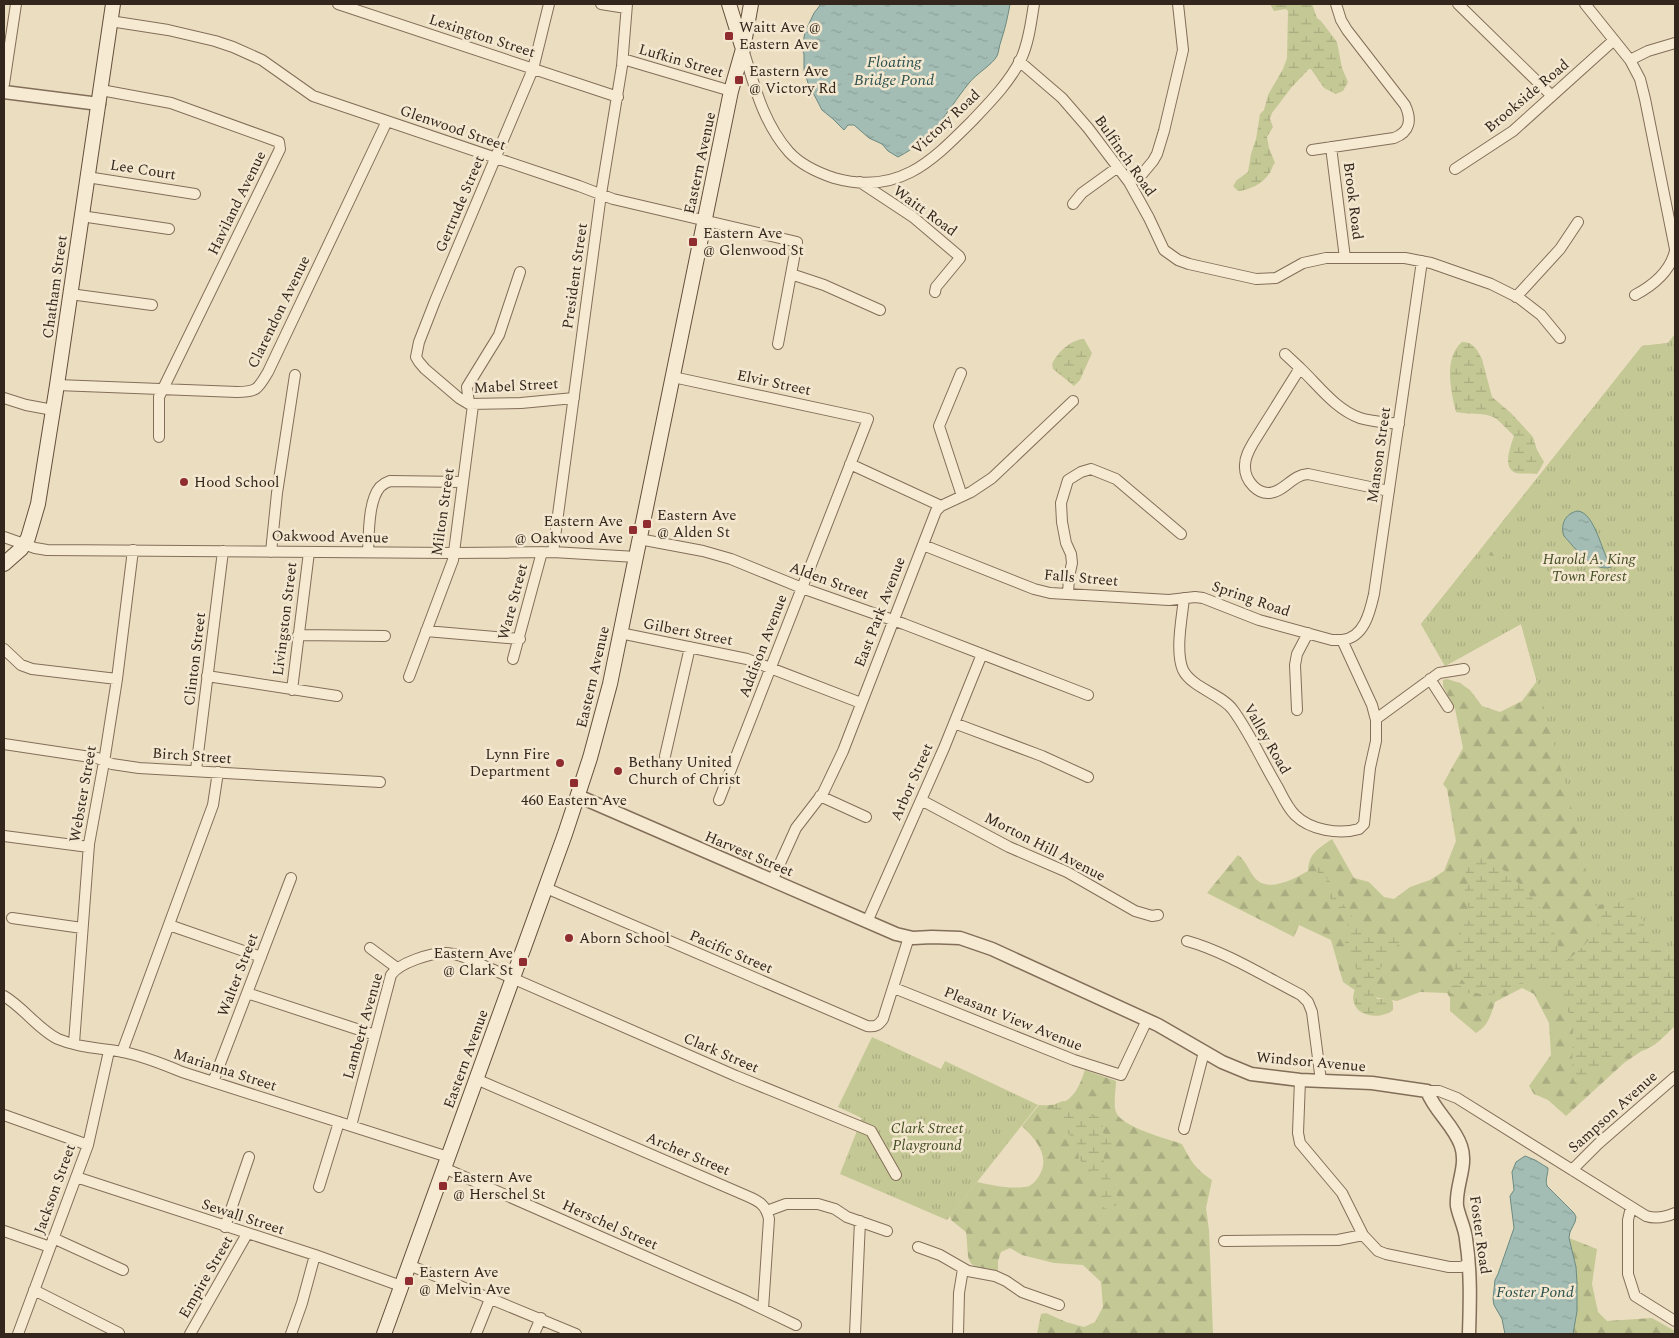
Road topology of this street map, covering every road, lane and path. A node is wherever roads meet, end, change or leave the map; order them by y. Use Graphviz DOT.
graph roads {
  1 [pos="16,4"];
  2 [pos="113,4"];
  3 [pos="338,4"];
  4 [pos="549,4"];
  5 [pos="601,4"];
  6 [pos="729,4"];
  7 [pos="751,4"];
  8 [pos="1034,4"];
  9 [pos="1178,4"];
  10 [pos="1336,4"];
  11 [pos="1458,4"];
  12 [pos="1584,4"];
  13 [pos="626,6"];
  14 [pos="110,21"];
  15 [pos="1614,40"];
  16 [pos="1675,44"];
  17 [pos="743,49"];
  18 [pos="623,59"];
  19 [pos="1630,60"];
  20 [pos="1019,61"];
  21 [pos="533,69"];
  22 [pos="4,84"];
  23 [pos="101,90"];
  24 [pos="731,91"];
  25 [pos="4,92"];
  26 [pos="1552,96"];
  27 [pos="618,97"];
  28 [pos="99,104"];
  29 [pos="386,121"];
  30 [pos="1331,147"];
  31 [pos="1312,150"];
  32 [pos="496,158"];
  33 [pos="1118,167"];
  34 [pos="1455,169"];
  35 [pos="87,177"];
  36 [pos="860,182"];
  37 [pos="1129,182"];
  38 [pos="194,194"];
  39 [pos="601,194"];
  40 [pos="1073,204"];
  41 [pos="81,216"];
  42 [pos="704,221"];
  43 [pos="1578,222"];
  44 [pos="169,229"];
  45 [pos="1675,250"];
  46 [pos="1344,258"];
  47 [pos="1422,261"];
  48 [pos="520,272"];
  49 [pos="791,274"];
  50 [pos="935,292"];
  51 [pos="70,294"];
  52 [pos="1635,295"];
  53 [pos="1516,297"];
  54 [pos="152,305"];
  55 [pos="880,310"];
  56 [pos="1560,338"];
  57 [pos="778,344"];
  58 [pos="1285,354"];
  59 [pos="417,359"];
  60 [pos="1300,368"];
  61 [pos="961,373"];
  62 [pos="294,375"];
  63 [pos="672,377"];
  64 [pos="57,385"];
  65 [pos="163,389"];
  66 [pos="4,398"];
  67 [pos="574,398"];
  68 [pos="1073,401"];
  69 [pos="471,404"];
  70 [pos="53,410"];
  71 [pos="868,419"];
  72 [pos="1399,424"];
  73 [pos="159,437"];
  74 [pos="850,464"];
  75 [pos="462,482"];
  76 [pos="1388,491"];
  77 [pos="962,496"];
  78 [pos="941,506"];
  79 [pos="1181,534"];
  80 [pos="4,537"];
  81 [pos="639,539"];
  82 [pos="24,544"];
  83 [pos="923,545"];
  84 [pos="133,550"];
  85 [pos="223,551"];
  86 [pos="271,552"];
  87 [pos="309,552"];
  88 [pos="368,552"];
  89 [pos="547,552"];
  90 [pos="454,553"];
  91 [pos="636,557"];
  92 [pos="4,564"];
  93 [pos="802,588"];
  94 [pos="1068,594"];
  95 [pos="1184,598"];
  96 [pos="893,620"];
  97 [pos="426,631"];
  98 [pos="620,633"];
  99 [pos="1308,633"];
  100 [pos="298,635"];
  101 [pos="385,636"];
  102 [pos="520,638"];
  103 [pos="1342,640"];
  104 [pos="690,647"];
  105 [pos="4,649"];
  106 [pos="982,654"];
  107 [pos="513,659"];
  108 [pos="772,668"];
  109 [pos="1464,668"];
  110 [pos="207,676"];
  111 [pos="409,676"];
  112 [pos="117,679"];
  113 [pos="1430,679"];
  114 [pos="292,690"];
  115 [pos="1088,695"];
  116 [pos="337,696"];
  117 [pos="861,704"];
  118 [pos="1448,707"];
  119 [pos="1297,710"];
  120 [pos="1376,719"];
  121 [pos="954,723"];
  122 [pos="4,744"];
  123 [pos="665,756"];
  124 [pos="104,762"];
  125 [pos="196,770"];
  126 [pos="218,772"];
  127 [pos="1088,777"];
  128 [pos="380,782"];
  129 [pos="578,796"];
  130 [pos="820,796"];
  131 [pos="719,800"];
  132 [pos="921,800"];
  133 [pos="866,817"];
  134 [pos="4,836"];
  135 [pos="89,847"];
  136 [pos="291,878"];
  137 [pos="772,881"];
  138 [pos="546,888"];
  139 [pos="1158,915"];
  140 [pos="12,918"];
  141 [pos="867,922"];
  142 [pos="169,925"];
  143 [pos="82,928"];
  144 [pos="909,937"];
  145 [pos="1187,941"];
  146 [pos="370,948"];
  147 [pos="261,957"];
  148 [pos="397,968"];
  149 [pos="512,979"];
  150 [pos="894,988"];
  151 [pos="247,993"];
  152 [pos="4,996"];
  153 [pos="1147,1020"];
  154 [pos="375,1035"];
  155 [pos="74,1044"];
  156 [pos="109,1051"];
  157 [pos="122,1052"];
  158 [pos="1204,1052"];
  159 [pos="1675,1077"];
  160 [pos="476,1079"];
  161 [pos="1300,1080"];
  162 [pos="1321,1081"];
  163 [pos="213,1082"];
  164 [pos="1427,1091"];
  165 [pos="4,1114"];
  166 [pos="340,1122"];
  167 [pos="351,1126"];
  168 [pos="1184,1129"];
  169 [pos="88,1145"];
  170 [pos="249,1157"];
  171 [pos="446,1162"];
  172 [pos="1572,1170"];
  173 [pos="896,1175"];
  174 [pos="76,1177"];
  175 [pos="319,1187"];
  176 [pos="1631,1208"];
  177 [pos="767,1210"];
  178 [pos="1675,1213"];
  179 [pos="860,1221"];
  180 [pos="225,1226"];
  181 [pos="4,1231"];
  182 [pos="888,1231"];
  183 [pos="247,1234"];
  184 [pos="1363,1235"];
  185 [pos="1224,1241"];
  186 [pos="51,1243"];
  187 [pos="918,1247"];
  188 [pos="315,1255"];
  189 [pos="1469,1264"];
  190 [pos="409,1265"];
  191 [pos="963,1269"];
  192 [pos="123,1270"];
  193 [pos="401,1286"];
  194 [pos="34,1290"];
  195 [pos="490,1300"];
  196 [pos="1059,1305"];
  197 [pos="763,1310"];
  198 [pos="541,1318"];
  199 [pos="1675,1321"];
  200 [pos="796,1325"];
  201 [pos="119,1332"];
  202 [pos="18,1334"];
  203 [pos="190,1334"];
  204 [pos="291,1334"];
  205 [pos="384,1334"];
  206 [pos="476,1334"];
  207 [pos="534,1334"];
  208 [pos="576,1334"];
  209 [pos="855,1334"];
  210 [pos="958,1334"];
  211 [pos="1469,1334"];
  1 -- 22 [label="street"];
  2 -- 14 [label="main road, Chatham Street"];
  3 -- 21 [label="street, Lexington Street"];
  4 -- 21 [label="street, Gertrude Street"];
  5 -- 13 [label="street"];
  6 -- 17 [label="main road"];
  7 -- 17 [label="main road, Eastern Avenue"];
  8 -- 20 [label="street, Victory Road"];
  9 -- 37 [label="street"];
  10 -- 30 [label="street"];
  11 -- 26 [label="street"];
  12 -- 15 [label="street"];
  13 -- 18 [label="street, President Street"];
  14 -- 23 [label="main road, Chatham Street"];
  14 -- 29 [label="street, Glenwood Street"];
  15 -- 19 [label="street"];
  15 -- 26 [label="street, Brookside Road"];
  16 -- 19 [label="street"];
  17 -- 24 [label="main road, Eastern Avenue"];
  17 -- 36 [label="street, Victory Road"];
  18 -- 24 [label="street, Lufkin Street"];
  18 -- 27 [label="street, President Street"];
  19 -- 45 [label="street"];
  20 -- 33 [label="street, Bulfinch Road"];
  20 -- 36 [label="street, Victory Road"];
  21 -- 27 [label="street, Lexington Street"];
  21 -- 32 [label="street, Gertrude Street"];
  23 -- 28 [label="main road, Chatham Street"];
  23 -- 65 [label="street, Haviland Avenue"];
  24 -- 42 [label="main road, Eastern Avenue"];
  25 -- 28 [label="street"];
  26 -- 34 [label="street, Brookside Road"];
  27 -- 39 [label="street, President Street"];
  28 -- 35 [label="main road, Chatham Street"];
  29 -- 32 [label="street, Glenwood Street"];
  29 -- 65 [label="street, Clarendon Avenue"];
  30 -- 31 [label="street"];
  30 -- 46 [label="street, Brook Road"];
  32 -- 39 [label="street, Glenwood Street"];
  32 -- 59 [label="street, Gertrude Street"];
  33 -- 37 [label="street, Bulfinch Road"];
  33 -- 40 [label="street"];
  35 -- 38 [label="street, Lee Court"];
  35 -- 41 [label="main road, Chatham Street"];
  36 -- 50 [label="street, Waitt Road"];
  37 -- 46 [label="street, Bulfinch Road"];
  39 -- 42 [label="street, Glenwood Street"];
  39 -- 67 [label="street, President Street"];
  41 -- 44 [label="street"];
  41 -- 51 [label="main road, Chatham Street"];
  42 -- 49 [label="street, Glenwood Street"];
  42 -- 63 [label="main road, Eastern Avenue"];
  43 -- 53 [label="street"];
  45 -- 52 [label="street"];
  46 -- 47 [label="street, Bulfinch Road"];
  47 -- 53 [label="street, Bulfinch Road"];
  47 -- 72 [label="street, Manson Street"];
  48 -- 69 [label="street, Milton Street"];
  49 -- 55 [label="street"];
  49 -- 57 [label="street"];
  51 -- 54 [label="street"];
  51 -- 64 [label="main road, Chatham Street"];
  53 -- 56 [label="street, Bulfinch Road"];
  58 -- 60 [label="street"];
  59 -- 69 [label="street, Mabel Street"];
  60 -- 72 [label="street"];
  60 -- 76 [label="street"];
  61 -- 77 [label="street"];
  62 -- 86 [label="street"];
  63 -- 71 [label="street, Elvir Street"];
  63 -- 81 [label="main road, Eastern Avenue"];
  64 -- 65 [label="street, Clarendon Avenue"];
  64 -- 70 [label="main road, Chatham Street"];
  65 -- 73 [label="street"];
  66 -- 70 [label="street"];
  67 -- 69 [label="street, Mabel Street"];
  67 -- 89 [label="street, President Street"];
  68 -- 77 [label="street"];
  69 -- 75 [label="street, Milton Street"];
  70 -- 82 [label="main road, Chatham Street"];
  71 -- 74 [label="street, Addison Avenue"];
  72 -- 76 [label="street, Manson Street"];
  74 -- 78 [label="street"];
  74 -- 93 [label="street, Addison Avenue"];
  75 -- 88 [label="street"];
  75 -- 90 [label="street, Milton Street"];
  76 -- 103 [label="street, Manson Street"];
  77 -- 78 [label="street"];
  78 -- 83 [label="street, East Park Avenue"];
  79 -- 94 [label="street"];
  80 -- 82 [label="street, Oakwood Avenue"];
  81 -- 91 [label="main road, Eastern Avenue"];
  81 -- 93 [label="street, Alden Street"];
  82 -- 84 [label="street, Oakwood Avenue"];
  82 -- 92 [label="main road, Chatham Street"];
  83 -- 94 [label="street, Falls Street"];
  83 -- 96 [label="street, East Park Avenue"];
  84 -- 85 [label="street, Oakwood Avenue"];
  84 -- 112 [label="street, Webster Street"];
  85 -- 86 [label="street, Oakwood Avenue"];
  85 -- 110 [label="street, Clinton Street"];
  86 -- 87 [label="street, Oakwood Avenue"];
  87 -- 88 [label="street, Oakwood Avenue"];
  87 -- 100 [label="street, Livingston Street"];
  88 -- 90 [label="street, Oakwood Avenue"];
  89 -- 90 [label="street, Oakwood Avenue"];
  89 -- 91 [label="street, Oakwood Avenue"];
  89 -- 102 [label="street, Ware Street"];
  90 -- 97 [label="street, Milton Street"];
  91 -- 98 [label="main road, Eastern Avenue"];
  93 -- 96 [label="street, Alden Street"];
  93 -- 108 [label="street, Addison Avenue"];
  94 -- 95 [label="street, Falls Street"];
  95 -- 99 [label="street, Spring Road"];
  95 -- 120 [label="street, Valley Road"];
  96 -- 106 [label="street, Alden Street"];
  96 -- 117 [label="street, East Park Avenue"];
  97 -- 102 [label="street"];
  97 -- 111 [label="street, Milton Street"];
  98 -- 104 [label="street, Gilbert Street"];
  98 -- 129 [label="main road, Eastern Avenue"];
  99 -- 103 [label="street, Spring Road"];
  99 -- 119 [label="street"];
  100 -- 101 [label="street"];
  100 -- 114 [label="street, Livingston Street"];
  102 -- 107 [label="street, Ware Street"];
  103 -- 120 [label="street"];
  104 -- 108 [label="street, Gilbert Street"];
  104 -- 123 [label="street"];
  105 -- 112 [label="street"];
  106 -- 115 [label="street, Alden Street"];
  106 -- 121 [label="street, Arbor Street"];
  108 -- 117 [label="street, Gilbert Street"];
  108 -- 131 [label="street, Addison Avenue"];
  109 -- 113 [label="street"];
  110 -- 114 [label="street"];
  110 -- 125 [label="street, Clinton Street"];
  112 -- 124 [label="street, Webster Street"];
  113 -- 118 [label="street"];
  113 -- 120 [label="street"];
  114 -- 116 [label="street"];
  117 -- 130 [label="street, East Park Avenue"];
  121 -- 127 [label="street"];
  121 -- 132 [label="street, Arbor Street"];
  122 -- 124 [label="street, Birch Street"];
  124 -- 125 [label="street, Birch Street"];
  124 -- 135 [label="street, Webster Street"];
  125 -- 126 [label="street, Birch Street"];
  126 -- 128 [label="street, Birch Street"];
  126 -- 142 [label="street"];
  129 -- 137 [label="street, Harvest Street"];
  129 -- 138 [label="main road, Eastern Avenue"];
  130 -- 133 [label="street"];
  130 -- 137 [label="street, East Park Avenue"];
  132 -- 139 [label="street, Morton Hill Avenue"];
  132 -- 141 [label="street, Arbor Street"];
  134 -- 135 [label="street"];
  135 -- 143 [label="street, Webster Street"];
  136 -- 147 [label="street, Walter Street"];
  137 -- 141 [label="street, Harvest Street"];
  138 -- 149 [label="main road, Eastern Avenue"];
  138 -- 150 [label="street, Pacific Street"];
  140 -- 143 [label="street"];
  141 -- 144 [label="street, Harvest Street"];
  142 -- 147 [label="street"];
  142 -- 157 [label="street"];
  143 -- 155 [label="street, Webster Street"];
  144 -- 150 [label="street"];
  144 -- 153 [label="street, Windsor Avenue"];
  145 -- 162 [label="street"];
  146 -- 148 [label="street"];
  147 -- 151 [label="street, Walter Street"];
  148 -- 149 [label="street, Lambert Avenue"];
  148 -- 154 [label="street, Lambert Avenue"];
  149 -- 160 [label="main road, Eastern Avenue"];
  149 -- 173 [label="street, Clark Street"];
  150 -- 153 [label="street, Pleasant View Avenue"];
  151 -- 154 [label="street"];
  151 -- 163 [label="street, Walter Street"];
  152 -- 155 [label="street, Marianna Street"];
  153 -- 158 [label="street, Windsor Avenue"];
  154 -- 167 [label="street, Lambert Avenue"];
  155 -- 156 [label="street, Marianna Street"];
  156 -- 157 [label="street, Marianna Street"];
  156 -- 169 [label="street, Jackson Street"];
  157 -- 163 [label="street, Marianna Street"];
  158 -- 161 [label="street, Windsor Avenue"];
  158 -- 168 [label="street"];
  159 -- 172 [label="street, Sampson Avenue"];
  160 -- 171 [label="main road, Eastern Avenue"];
  160 -- 177 [label="street, Archer Street"];
  161 -- 162 [label="street, Windsor Avenue"];
  161 -- 184 [label="street"];
  162 -- 164 [label="street, Windsor Avenue"];
  163 -- 166 [label="street, Marianna Street"];
  164 -- 172 [label="street, Windsor Avenue"];
  164 -- 189 [label="street, Foster Road"];
  165 -- 169 [label="street"];
  166 -- 167 [label="street, Marianna Street"];
  166 -- 175 [label="street"];
  167 -- 171 [label="street, Marianna Street"];
  169 -- 174 [label="street, Jackson Street"];
  170 -- 180 [label="street"];
  171 -- 190 [label="main road, Eastern Avenue"];
  171 -- 197 [label="street, Herschel Street"];
  172 -- 176 [label="street, Windsor Avenue"];
  174 -- 180 [label="street, Sewall Street"];
  174 -- 186 [label="street, Jackson Street"];
  176 -- 178 [label="street, Windsor Avenue"];
  176 -- 199 [label="street"];
  177 -- 179 [label="street"];
  177 -- 197 [label="street"];
  179 -- 182 [label="street"];
  179 -- 209 [label="street"];
  180 -- 183 [label="street, Sewall Street"];
  181 -- 186 [label="street"];
  183 -- 188 [label="street, Sewall Street"];
  183 -- 203 [label="street, Empire Street"];
  184 -- 185 [label="street"];
  184 -- 189 [label="street"];
  186 -- 192 [label="street"];
  186 -- 194 [label="street, Jackson Street"];
  187 -- 191 [label="street"];
  188 -- 193 [label="street, Sewall Street"];
  188 -- 204 [label="street"];
  189 -- 211 [label="street, Foster Road"];
  190 -- 193 [label="main road, Eastern Avenue"];
  190 -- 195 [label="street"];
  191 -- 196 [label="street"];
  191 -- 210 [label="street"];
  193 -- 205 [label="main road, Eastern Avenue"];
  194 -- 201 [label="street"];
  194 -- 202 [label="street, Jackson Street"];
  195 -- 198 [label="street"];
  195 -- 206 [label="street"];
  197 -- 200 [label="street, Herschel Street"];
  198 -- 207 [label="street"];
  198 -- 208 [label="street"];
}
